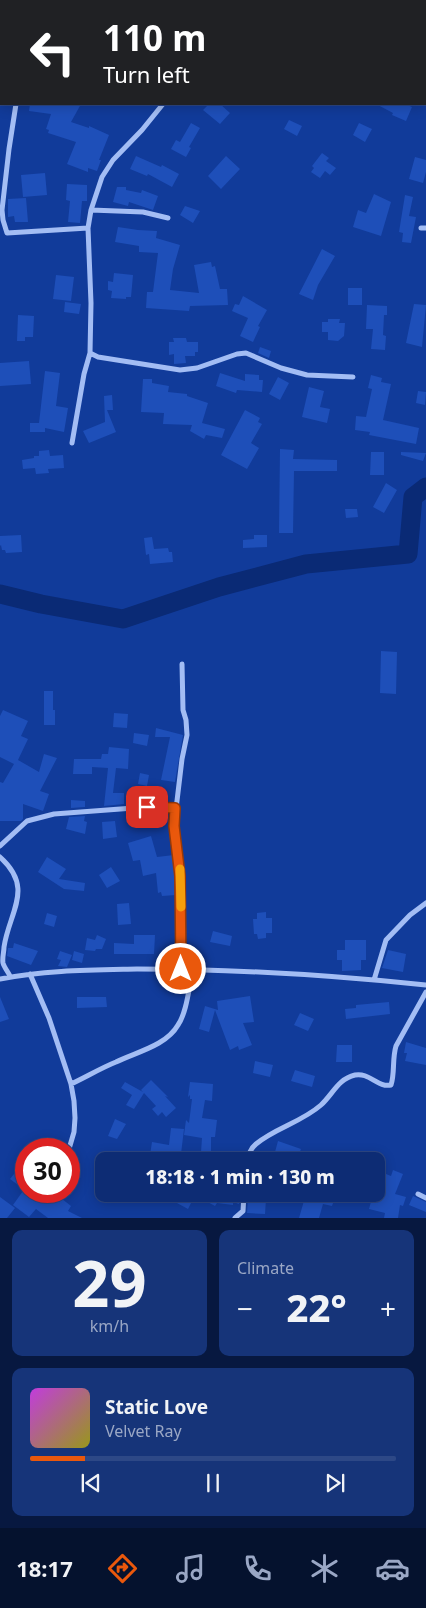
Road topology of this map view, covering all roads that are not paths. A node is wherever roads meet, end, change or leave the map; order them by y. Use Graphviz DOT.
graph roads {
  1 [pos="16,105"];
  2 [pos="162,105"];
  3 [pos="91,210"];
  4 [pos="168,218"];
  5 [pos="88,228"];
  6 [pos="0,233"];
  7 [pos="7,233"];
  8 [pos="90,353"];
  9 [pos="353,377"];
  10 [pos="72,444"];
  11 [pos="182,664"];
  12 [pos="175,808"];
  13 [pos="0,846"];
  14 [pos="0,857"];
  15 [pos="426,903"];
  16 [pos="181,969"];
  17 [pos="193,970"];
  18 [pos="30,974"];
  19 [pos="10,976"];
  20 [pos="0,978"];
  21 [pos="374,980"];
  22 [pos="426,985"];
  23 [pos="426,992"];
  24 [pos="71,1084"];
  25 [pos="72,1138"];
  26 [pos="250,1152"];
  27 [pos="418,1194"];
  28 [pos="426,1198"];
  29 [pos="244,1202"];
  30 [pos="235,1218"];
  1 -- 7 [label="street"];
  2 -- 3 [label="street"];
  3 -- 4 [label="street"];
  3 -- 5 [label="street"];
  5 -- 7 [label="street"];
  5 -- 8 [label="street"];
  6 -- 7 [label="street"];
  8 -- 9 [label="street"];
  8 -- 10 [label="street"];
  11 -- 12 [label="street"];
  12 -- 13 [label="street"];
  12 -- 16 [label="street"];
  14 -- 19 [label="street"];
  15 -- 21 [label="street"];
  16 -- 17 [label="street"];
  16 -- 18 [label="street"];
  17 -- 21 [label="street"];
  17 -- 24 [label="street"];
  18 -- 19 [label="street"];
  18 -- 24 [label="street"];
  19 -- 20 [label="street"];
  21 -- 22 [label="street"];
  23 -- 26 [label="street"];
  24 -- 25 [label="street"];
  27 -- 28 [label="street"];
  29 -- 30 [label="street"];
}
